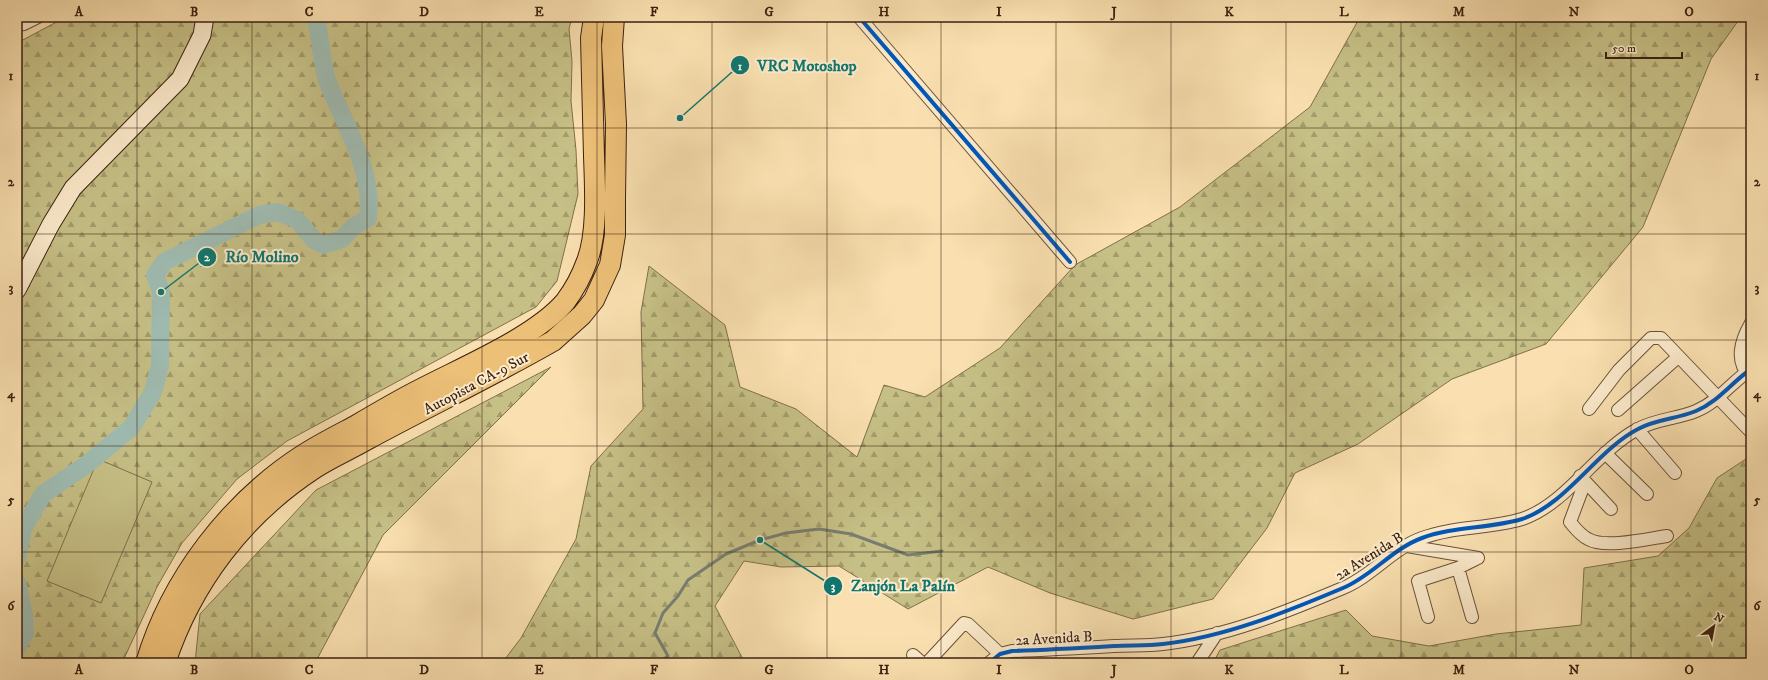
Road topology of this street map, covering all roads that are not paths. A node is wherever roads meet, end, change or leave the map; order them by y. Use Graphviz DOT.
graph roads {
  1 [pos="38,17"];
  2 [pos="205,17"];
  3 [pos="594,17"];
  4 [pos="614,17"];
  5 [pos="859,17"];
  6 [pos="17,25"];
  7 [pos="1070,262"];
  8 [pos="17,290"];
  9 [pos="1751,322"];
  10 [pos="1678,357"];
  11 [pos="1749,373"];
  12 [pos="1719,398"];
  13 [pos="1589,409"];
  14 [pos="1618,410"];
  15 [pos="1637,429"];
  16 [pos="1751,432"];
  17 [pos="1605,453"];
  18 [pos="1675,473"];
  19 [pos="1582,479"];
  20 [pos="1647,494"];
  21 [pos="1611,508"];
  22 [pos="1667,536"];
  23 [pos="1407,546"];
  24 [pos="1458,568"];
  25 [pos="1428,617"];
  26 [pos="1472,617"];
  27 [pos="1217,633"];
  28 [pos="1000,654"];
  29 [pos="146,663"];
  30 [pos="165,663"];
  31 [pos="927,663"];
  32 [pos="989,663"];
  33 [pos="1197,663"];
  1 -- 6 [label="street"];
  2 -- 8 [label="main road"];
  3 -- 29 [label="highway, Autopista CA-9 Sur"];
  4 -- 30 [label="highway, Autopista CA-9 Sur"];
  5 -- 7 [label="street"];
  9 -- 11 [label="street"];
  10 -- 12 [label="street"];
  10 -- 13 [label="street"];
  10 -- 14 [label="street"];
  11 -- 12 [label="street, 2a Avenida B"];
  12 -- 15 [label="street, 2a Avenida B"];
  12 -- 16 [label="street"];
  15 -- 17 [label="street, 2a Avenida B"];
  15 -- 18 [label="street"];
  17 -- 19 [label="street, 2a Avenida B"];
  17 -- 20 [label="street"];
  19 -- 21 [label="street"];
  19 -- 22 [label="street"];
  19 -- 23 [label="street, 2a Avenida B"];
  23 -- 24 [label="street"];
  23 -- 27 [label="street, 2a Avenida B"];
  24 -- 25 [label="street"];
  24 -- 26 [label="street"];
  27 -- 28 [label="street, 2a Avenida B"];
  27 -- 33 [label="street"];
  28 -- 31 [label="street"];
  28 -- 32 [label="street, 2a Avenida B"];
}
